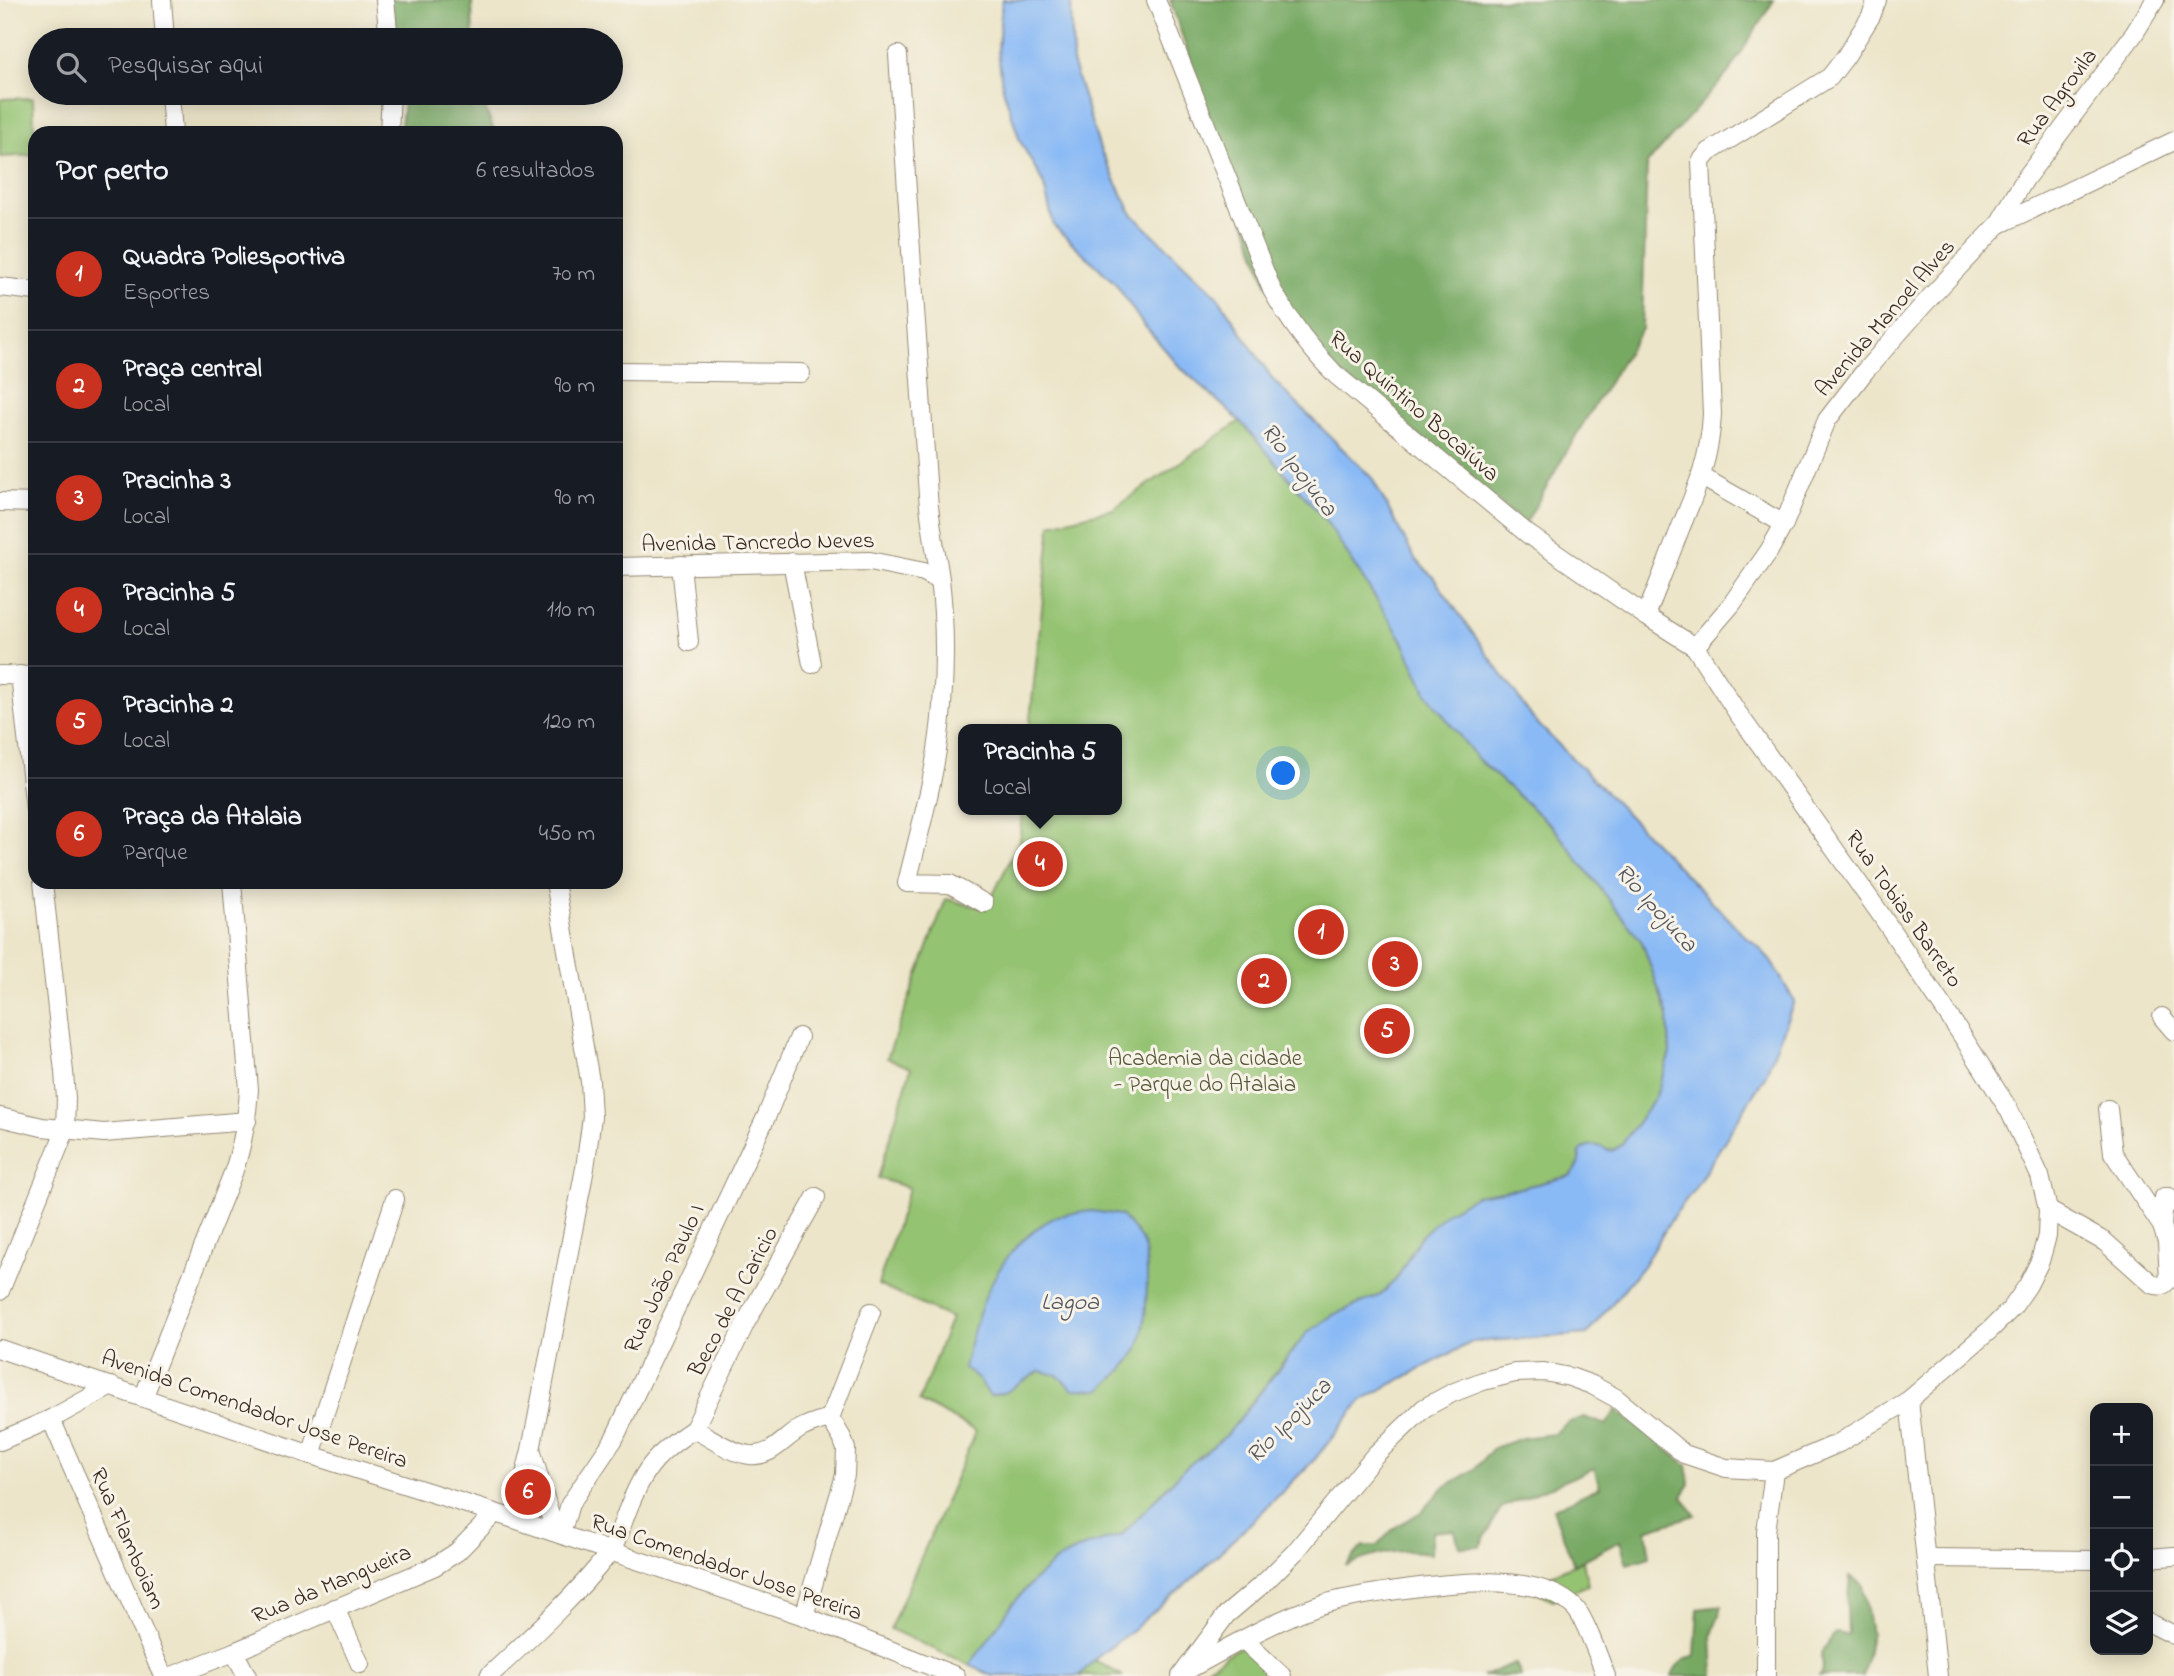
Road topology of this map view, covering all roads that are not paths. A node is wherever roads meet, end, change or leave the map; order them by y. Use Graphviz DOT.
graph roads {
  1 [pos="162,0"];
  2 [pos="385,0"];
  3 [pos="1156,0"];
  4 [pos="1877,0"];
  5 [pos="2155,0"];
  6 [pos="164,28"];
  7 [pos="388,28"];
  8 [pos="898,55"];
  9 [pos="171,105"];
  10 [pos="390,105"];
  11 [pos="172,126"];
  12 [pos="389,126"];
  13 [pos="2174,141"];
  14 [pos="1998,225"];
  15 [pos="0,287"];
  16 [pos="28,290"];
  17 [pos="623,371"];
  18 [pos="802,373"];
  19 [pos="1702,477"];
  20 [pos="0,502"];
  21 [pos="28,503"];
  22 [pos="1784,524"];
  23 [pos="792,562"];
  24 [pos="681,565"];
  25 [pos="623,567"];
  26 [pos="940,581"];
  27 [pos="1646,616"];
  28 [pos="689,642"];
  29 [pos="1695,647"];
  30 [pos="812,664"];
  31 [pos="0,675"];
  32 [pos="28,675"];
  33 [pos="44,889"];
  34 [pos="233,889"];
  35 [pos="556,889"];
  36 [pos="984,903"];
  37 [pos="2162,1017"];
  38 [pos="2174,1031"];
  39 [pos="799,1037"];
  40 [pos="2108,1109"];
  41 [pos="0,1117"];
  42 [pos="247,1121"];
  43 [pos="65,1130"];
  44 [pos="816,1197"];
  45 [pos="395,1199"];
  46 [pos="2174,1203"];
  47 [pos="2049,1210"];
  48 [pos="2162,1226"];
  49 [pos="0,1291"];
  50 [pos="871,1312"];
  51 [pos="0,1349"];
  52 [pos="111,1386"];
  53 [pos="144,1398"];
  54 [pos="1909,1400"];
  55 [pos="51,1419"];
  56 [pos="830,1419"];
  57 [pos="694,1429"];
  58 [pos="0,1441"];
  59 [pos="531,1450"];
  60 [pos="311,1455"];
  61 [pos="1774,1471"];
  62 [pos="495,1513"];
  63 [pos="514,1519"];
  64 [pos="558,1533"];
  65 [pos="611,1551"];
  66 [pos="2174,1556"];
  67 [pos="1927,1558"];
  68 [pos="2153,1558"];
  69 [pos="2090,1560"];
  70 [pos="335,1608"];
  71 [pos="804,1616"];
  72 [pos="2153,1624"];
  73 [pos="2174,1635"];
  74 [pos="1244,1640"];
  75 [pos="234,1652"];
  76 [pos="360,1664"];
  77 [pos="949,1673"];
  78 [pos="1182,1674"];
  79 [pos="163,1676"];
  80 [pos="172,1676"];
  81 [pos="247,1676"];
  82 [pos="489,1676"];
  83 [pos="1282,1676"];
  84 [pos="1605,1676"];
  85 [pos="1766,1676"];
  86 [pos="1938,1676"];
  1 -- 6 [label="street"];
  2 -- 7 [label="street"];
  3 -- 27 [label="street, Rua Quintino Bocaiúva"];
  4 -- 19 [label="street"];
  5 -- 14 [label="street, Rua Agrovila"];
  8 -- 26 [label="street"];
  9 -- 11 [label="street"];
  10 -- 12 [label="street"];
  13 -- 14 [label="street, Avenida Manoel Alves"];
  14 -- 22 [label="street, Avenida Manoel Alves"];
  15 -- 16 [label="street"];
  17 -- 18 [label="street"];
  19 -- 22 [label="street"];
  19 -- 27 [label="street"];
  20 -- 21 [label="street"];
  22 -- 29 [label="street, Avenida Manoel Alves"];
  23 -- 24 [label="street, Avenida Tancredo Neves"];
  23 -- 26 [label="street, Avenida Tancredo Neves"];
  23 -- 30 [label="street"];
  24 -- 25 [label="street, Avenida Tancredo Neves"];
  24 -- 28 [label="street"];
  26 -- 36 [label="street"];
  27 -- 29 [label="street, Rua Quintino Bocaiúva"];
  29 -- 47 [label="street, Rua Tobias Barreto"];
  31 -- 32 [label="street"];
  33 -- 43 [label="street"];
  34 -- 42 [label="street"];
  35 -- 59 [label="street"];
  37 -- 38 [label="street"];
  39 -- 64 [label="street, Rua João Paulo I"];
  40 -- 48 [label="street"];
  41 -- 43 [label="street"];
  42 -- 43 [label="street"];
  42 -- 53 [label="street"];
  43 -- 49 [label="street"];
  44 -- 57 [label="street, Beco de A Caricio"];
  45 -- 60 [label="street"];
  46 -- 48 [label="street"];
  47 -- 48 [label="street"];
  47 -- 54 [label="street"];
  50 -- 56 [label="street"];
  51 -- 52 [label="street, Avenida Comendador Jose Pereira"];
  52 -- 53 [label="street, Avenida Comendador Jose Pereira"];
  52 -- 55 [label="street"];
  53 -- 60 [label="street, Avenida Comendador Jose Pereira"];
  54 -- 61 [label="street"];
  54 -- 67 [label="street"];
  55 -- 58 [label="street"];
  55 -- 79 [label="street, Rua Flamboiam"];
  56 -- 57 [label="street"];
  56 -- 71 [label="street"];
  57 -- 65 [label="street"];
  59 -- 63 [label="street"];
  59 -- 64 [label="street"];
  60 -- 62 [label="street, Avenida Comendador Jose Pereira"];
  61 -- 78 [label="street"];
  61 -- 85 [label="street"];
  62 -- 63 [label="street, Rua Comendador Jose Pereira"];
  62 -- 70 [label="street, Rua da Mangueira"];
  63 -- 64 [label="street, Rua Comendador Jose Pereira"];
  64 -- 65 [label="street, Rua Comendador Jose Pereira"];
  65 -- 71 [label="street, Rua Comendador Jose Pereira"];
  65 -- 82 [label="street"];
  66 -- 68 [label="street"];
  67 -- 69 [label="street"];
  67 -- 86 [label="street"];
  70 -- 75 [label="street, Rua da Mangueira"];
  70 -- 76 [label="street"];
  71 -- 77 [label="street, Rua Comendador Jose Pereira"];
  72 -- 73 [label="street"];
  74 -- 78 [label="street"];
  74 -- 83 [label="street"];
  74 -- 84 [label="street"];
  75 -- 80 [label="street, Rua da Mangueira"];
  75 -- 81 [label="street"];
}
